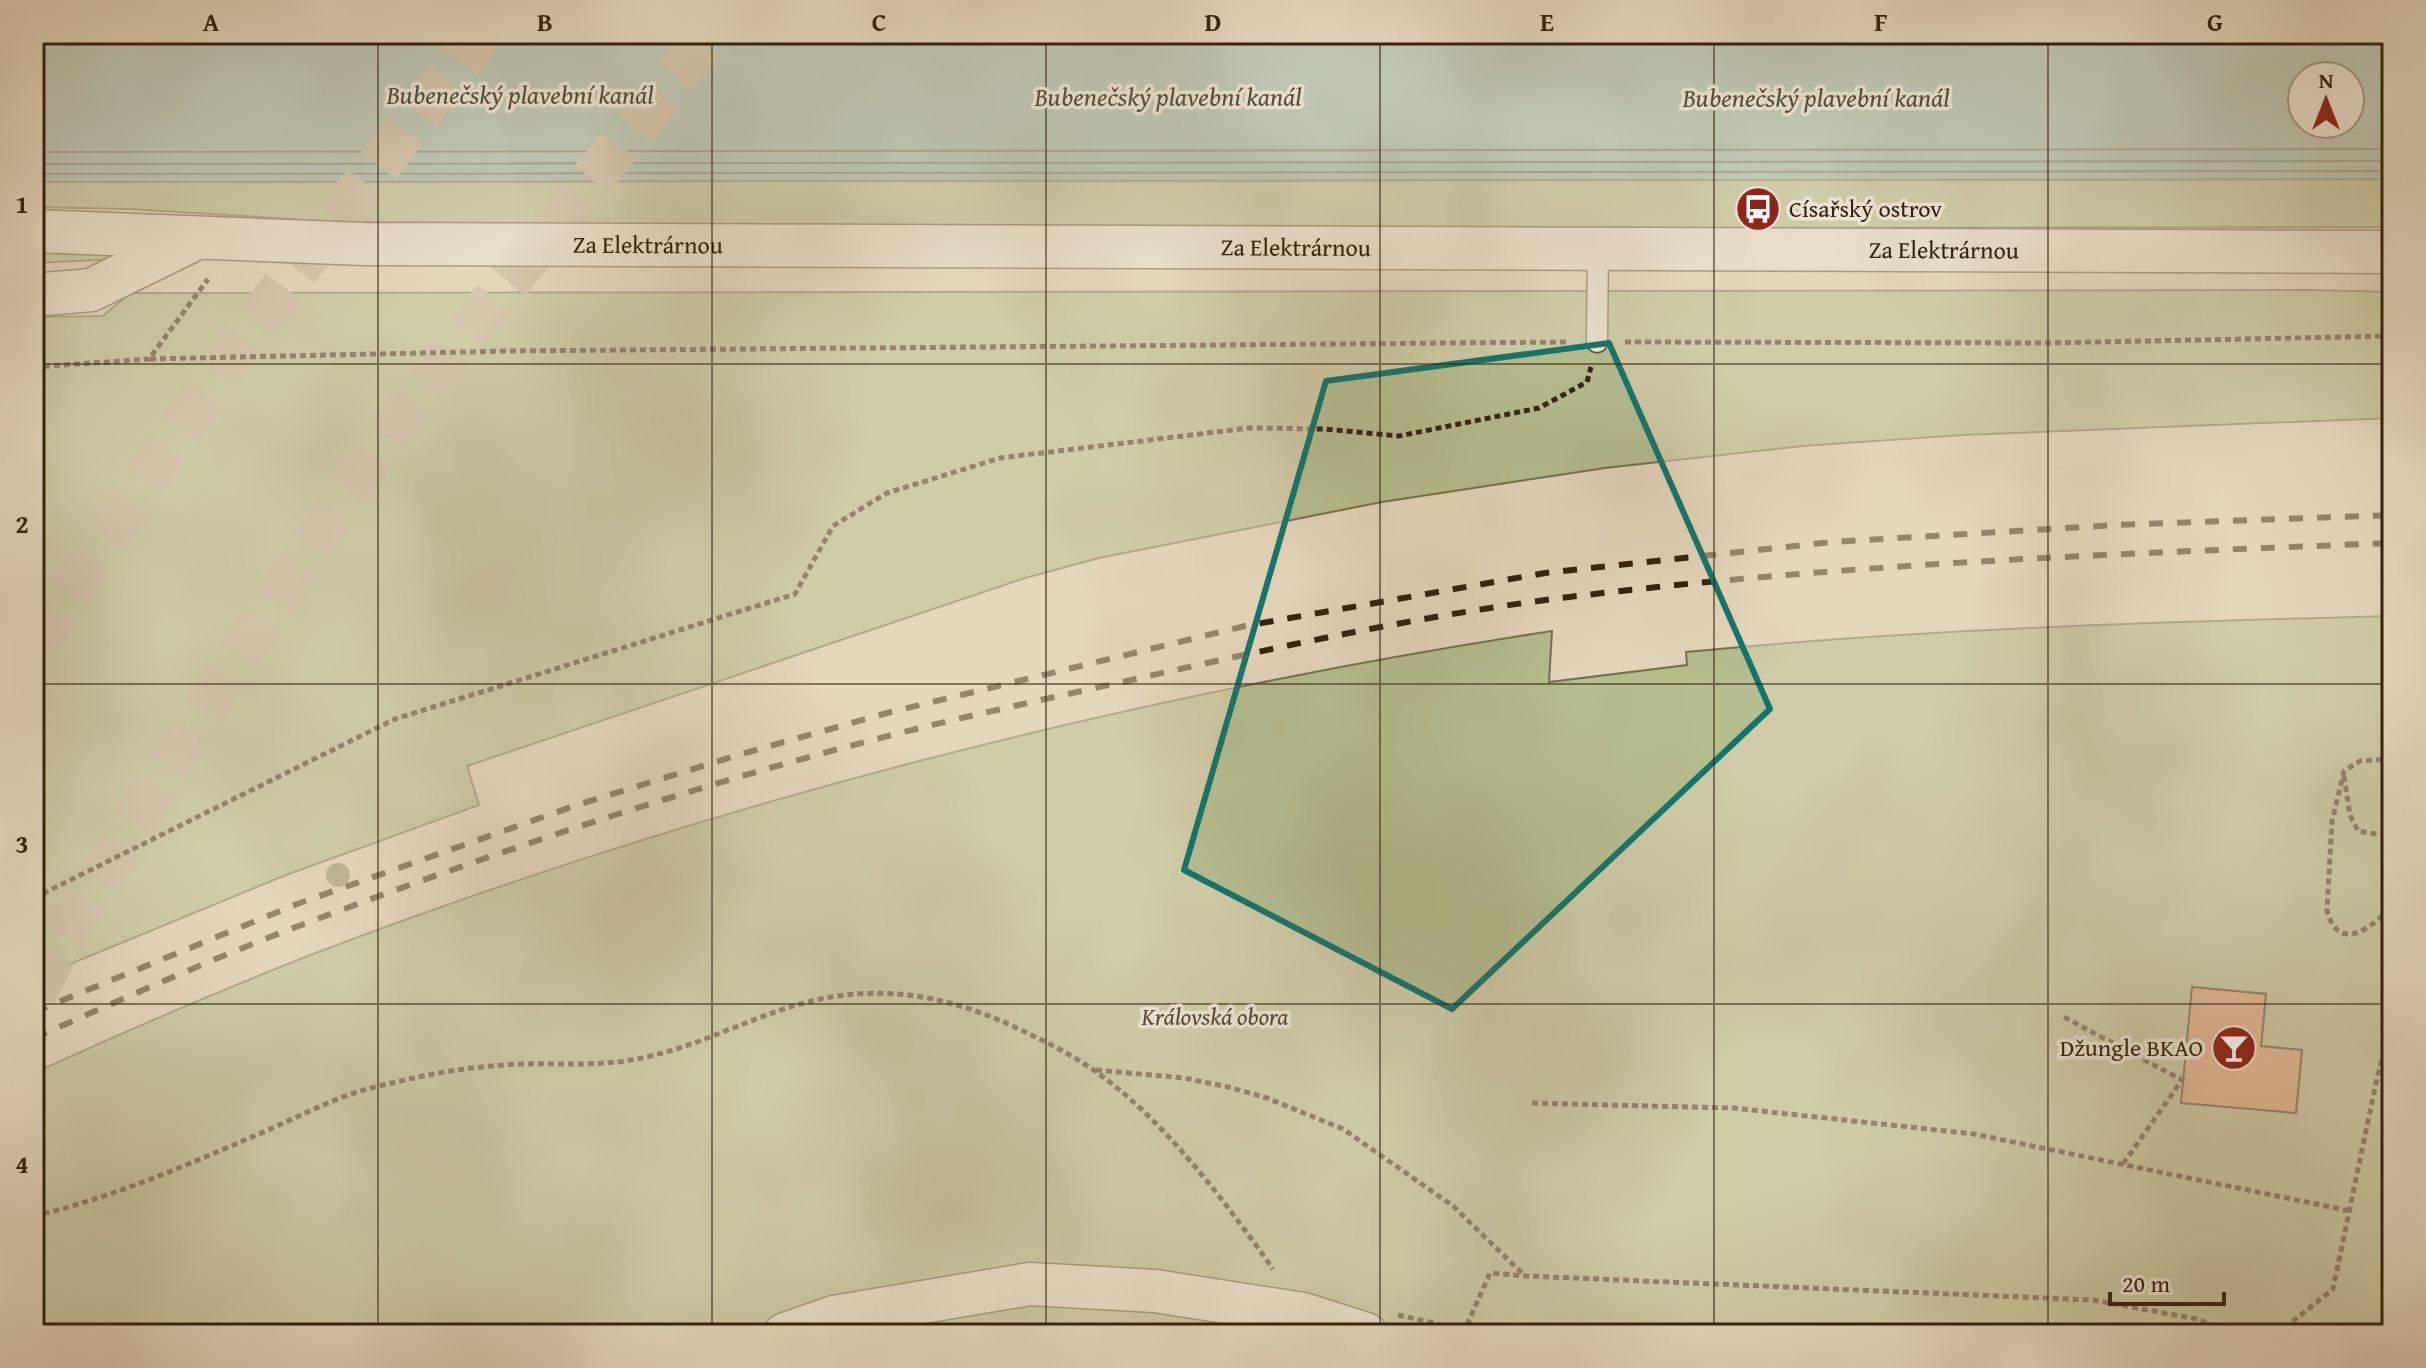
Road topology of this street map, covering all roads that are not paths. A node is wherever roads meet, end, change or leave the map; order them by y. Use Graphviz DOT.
graph roads {
  1 [pos="34,231"];
  2 [pos="218,238"];
  3 [pos="1598,248"];
  4 [pos="2392,252"];
  5 [pos="34,295"];
  6 [pos="1597,342"];
  7 [pos="785,1334"];
  8 [pos="1366,1334"];
  1 -- 2 [label="street, Za Elektrárnou"];
  2 -- 3 [label="street, Za Elektrárnou"];
  2 -- 5 [label="street, Za Elektrárnou"];
  3 -- 4 [label="street, Za Elektrárnou"];
  3 -- 6 [label="lane"];
  7 -- 8 [label="street"];
}
